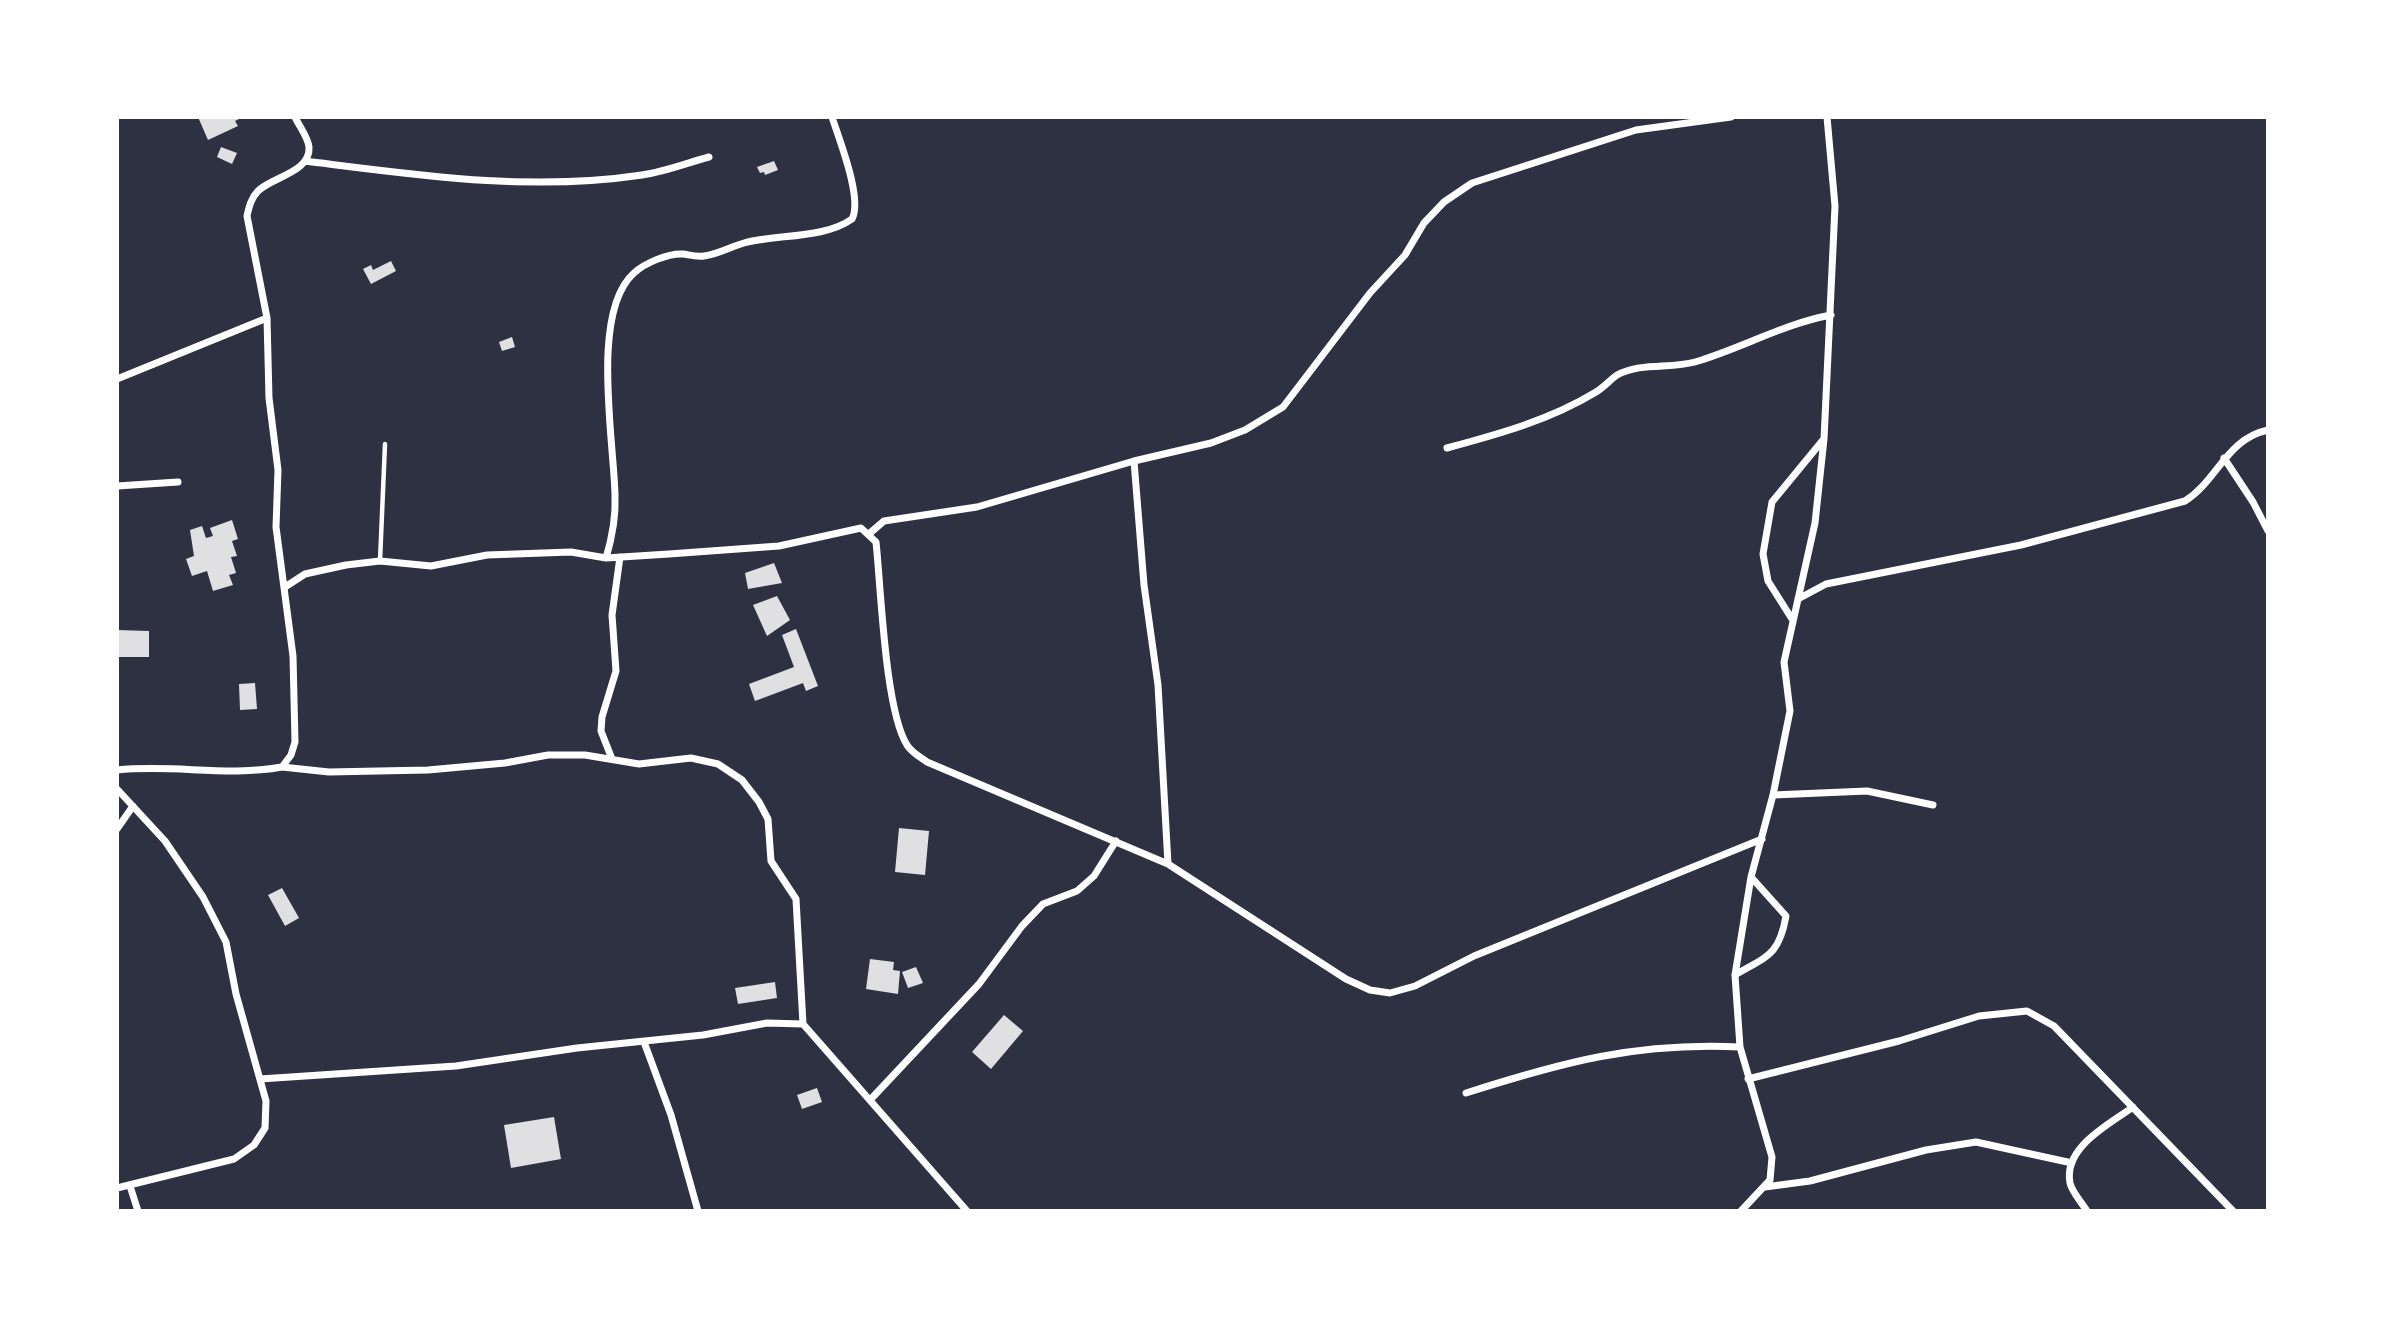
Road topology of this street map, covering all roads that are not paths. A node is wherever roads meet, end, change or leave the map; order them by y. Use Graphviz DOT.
graph roads {
  1 [pos="295,117"];
  2 [pos="832,117"];
  3 [pos="1731,117"];
  4 [pos="1827,117"];
  5 [pos="709,157"];
  6 [pos="305,161"];
  7 [pos="1831,315"];
  8 [pos="267,318"];
  9 [pos="117,379"];
  10 [pos="2268,430"];
  11 [pos="1824,439"];
  12 [pos="385,444"];
  13 [pos="1447,448"];
  14 [pos="2224,458"];
  15 [pos="1134,461"];
  16 [pos="178,482"];
  17 [pos="117,486"];
  18 [pos="2268,531"];
  19 [pos="870,533"];
  20 [pos="620,557"];
  21 [pos="606,558"];
  22 [pos="380,561"];
  23 [pos="285,587"];
  24 [pos="1798,599"];
  25 [pos="1792,619"];
  26 [pos="612,759"];
  27 [pos="282,767"];
  28 [pos="117,770"];
  29 [pos="117,789"];
  30 [pos="1773,795"];
  31 [pos="1933,805"];
  32 [pos="133,806"];
  33 [pos="117,829"];
  34 [pos="1762,839"];
  35 [pos="1116,841"];
  36 [pos="1168,864"];
  37 [pos="1751,877"];
  38 [pos="1735,975"];
  39 [pos="803,1024"];
  40 [pos="644,1042"];
  41 [pos="1740,1046"];
  42 [pos="260,1079"];
  43 [pos="1748,1079"];
  44 [pos="1466,1093"];
  45 [pos="871,1099"];
  46 [pos="2133,1107"];
  47 [pos="2072,1163"];
  48 [pos="130,1186"];
  49 [pos="1764,1187"];
  50 [pos="117,1188"];
  51 [pos="138,1211"];
  52 [pos="698,1211"];
  53 [pos="967,1211"];
  54 [pos="1741,1211"];
  55 [pos="2087,1211"];
  56 [pos="2233,1211"];
  1 -- 6 [label="street"];
  2 -- 21 [label="street"];
  3 -- 15 [label="street"];
  4 -- 7 [label="street"];
  5 -- 6 [label="street"];
  6 -- 8 [label="street"];
  7 -- 11 [label="street"];
  7 -- 13 [label="street"];
  8 -- 9 [label="street"];
  8 -- 23 [label="street"];
  10 -- 14 [label="street"];
  11 -- 24 [label="street"];
  11 -- 25 [label="street"];
  12 -- 22 [label="lane"];
  14 -- 18 [label="street"];
  14 -- 24 [label="street"];
  15 -- 19 [label="street"];
  15 -- 36 [label="street"];
  16 -- 17 [label="street"];
  19 -- 20 [label="street"];
  19 -- 35 [label="street"];
  20 -- 21 [label="street"];
  20 -- 26 [label="street"];
  21 -- 22 [label="street"];
  22 -- 23 [label="street"];
  23 -- 27 [label="street"];
  24 -- 25 [label="street"];
  25 -- 30 [label="street"];
  26 -- 27 [label="street"];
  26 -- 39 [label="street"];
  27 -- 28 [label="street"];
  29 -- 32 [label="street"];
  30 -- 31 [label="street"];
  30 -- 34 [label="street"];
  32 -- 33 [label="street"];
  32 -- 42 [label="street"];
  34 -- 36 [label="street"];
  34 -- 37 [label="street"];
  35 -- 36 [label="street"];
  35 -- 45 [label="street"];
  37 -- 38 [label="street"];
  37 -- 38 [label="street"];
  38 -- 41 [label="street"];
  39 -- 40 [label="street"];
  39 -- 45 [label="street"];
  40 -- 42 [label="street"];
  40 -- 52 [label="street"];
  41 -- 43 [label="street"];
  41 -- 44 [label="street"];
  42 -- 48 [label="street"];
  43 -- 46 [label="street"];
  43 -- 49 [label="street"];
  45 -- 53 [label="street"];
  46 -- 47 [label="street"];
  46 -- 56 [label="street"];
  47 -- 49 [label="street"];
  47 -- 55 [label="street"];
  48 -- 50 [label="street"];
  48 -- 51 [label="street"];
  49 -- 54 [label="street"];
}
